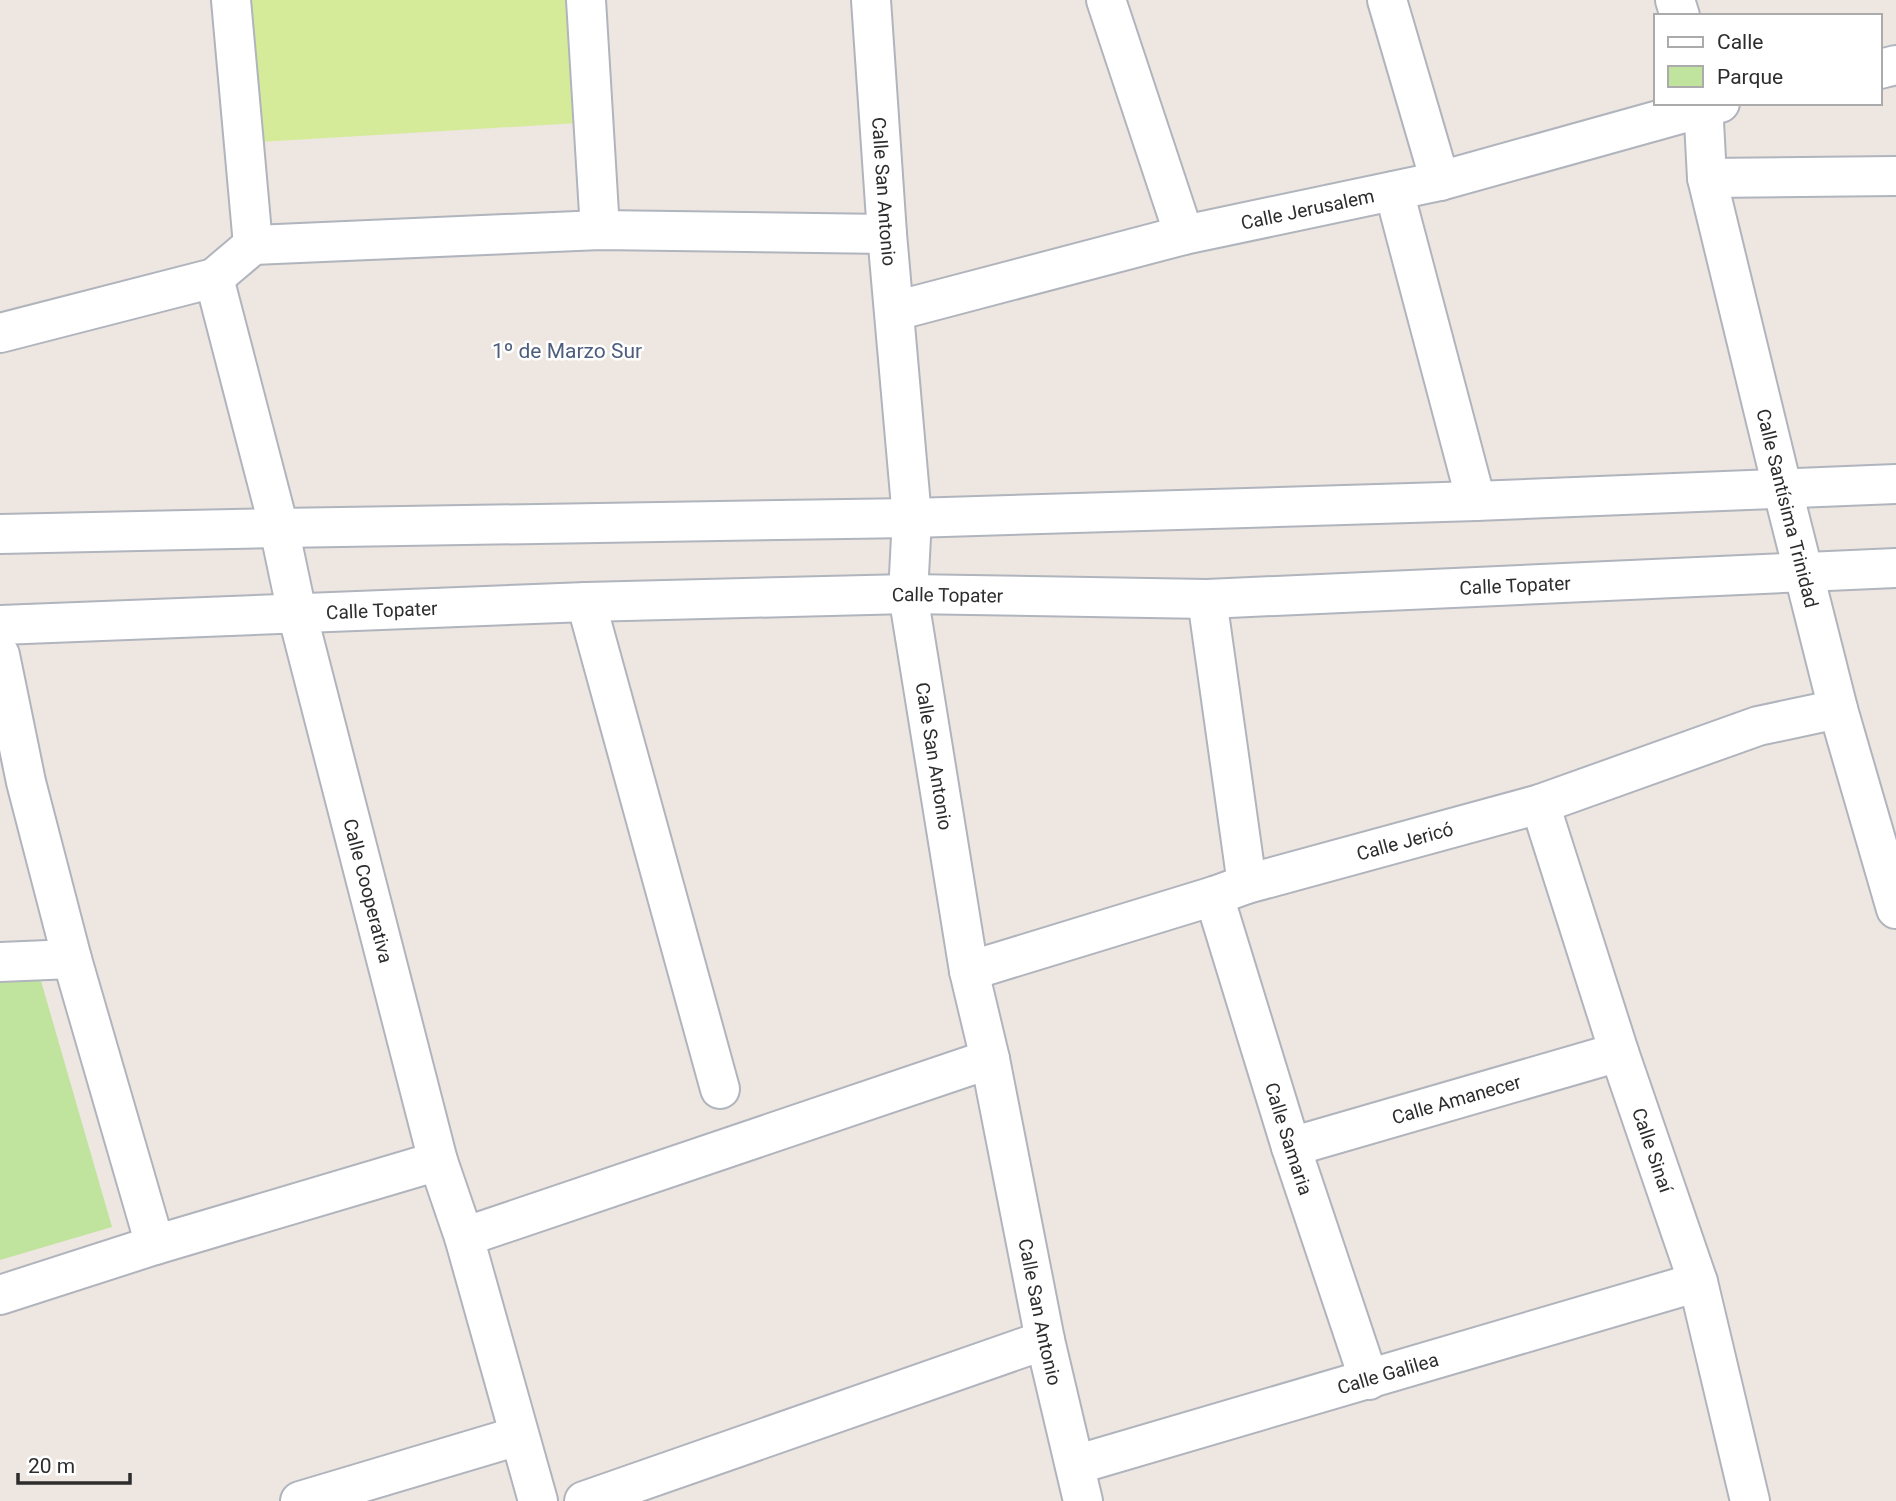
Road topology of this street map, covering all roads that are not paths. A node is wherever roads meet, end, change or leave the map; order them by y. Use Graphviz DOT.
graph roads {
  1 [pos="231,0"];
  2 [pos="586,0"];
  3 [pos="871,0"];
  4 [pos="1106,0"];
  5 [pos="1387,0"];
  6 [pos="1706,105"];
  7 [pos="1709,105"];
  8 [pos="1896,176"];
  9 [pos="1707,178"];
  10 [pos="1440,181"];
  11 [pos="1394,191"];
  12 [pos="600,230"];
  13 [pos="887,234"];
  14 [pos="1184,235"];
  15 [pos="253,245"];
  16 [pos="214,278"];
  17 [pos="895,311"];
  18 [pos="0,333"];
  19 [pos="1896,484"];
  20 [pos="1782,487"];
  21 [pos="1476,501"];
  22 [pos="912,518"];
  23 [pos="279,528"];
  24 [pos="0,534"];
  25 [pos="1896,568"];
  26 [pos="1804,571"];
  27 [pos="908,594"];
  28 [pos="1208,599"];
  29 [pos="586,601"];
  30 [pos="297,613"];
  31 [pos="0,625"];
  32 [pos="0,655"];
  33 [pos="1838,709"];
  34 [pos="1540,804"];
  35 [pos="1231,890"];
  36 [pos="1894,897"];
  37 [pos="72,959"];
  38 [pos="0,962"];
  39 [pos="969,971"];
  40 [pos="1619,1052"];
  41 [pos="990,1059"];
  42 [pos="720,1089"];
  43 [pos="1291,1147"];
  44 [pos="439,1161"];
  45 [pos="464,1237"];
  46 [pos="155,1245"];
  47 [pos="1698,1282"];
  48 [pos="0,1295"];
  49 [pos="1045,1340"];
  50 [pos="1369,1380"];
  51 [pos="518,1436"];
  52 [pos="1079,1483"];
  53 [pos="300,1501"];
  54 [pos="538,1501"];
  55 [pos="584,1501"];
  56 [pos="1750,1501"];
  1 -- 15 [label="street"];
  2 -- 12 [label="street"];
  3 -- 13 [label="street, Calle San Antonio"];
  4 -- 14 [label="street"];
  5 -- 10 [label="street"];
  6 -- 10 [label="street, Calle Jerusalem"];
  7 -- 9 [label="street, Calle Santísima Trinidad"];
  8 -- 9 [label="street"];
  9 -- 20 [label="street, Calle Santísima Trinidad"];
  10 -- 11 [label="street, Calle Jerusalem"];
  11 -- 14 [label="street, Calle Jerusalem"];
  11 -- 21 [label="street"];
  12 -- 13 [label="street"];
  12 -- 15 [label="street"];
  13 -- 17 [label="street, Calle San Antonio"];
  14 -- 17 [label="street, Calle Jerusalem"];
  15 -- 16 [label="street"];
  16 -- 18 [label="street"];
  16 -- 23 [label="street, Calle Cooperativa"];
  17 -- 22 [label="street, Calle San Antonio"];
  19 -- 20 [label="street"];
  20 -- 21 [label="street"];
  20 -- 26 [label="street, Calle Santísima Trinidad"];
  21 -- 22 [label="street"];
  22 -- 23 [label="street"];
  22 -- 27 [label="street, Calle San Antonio"];
  23 -- 24 [label="street"];
  23 -- 30 [label="street, Calle Cooperativa"];
  25 -- 26 [label="street, Calle Topater"];
  26 -- 28 [label="street, Calle Topater"];
  26 -- 33 [label="street, Calle Santísima Trinidad"];
  27 -- 28 [label="street, Calle Topater"];
  27 -- 29 [label="street, Calle Topater"];
  27 -- 39 [label="street, Calle San Antonio"];
  28 -- 35 [label="street, Calle Samaria"];
  29 -- 30 [label="street, Calle Topater"];
  29 -- 42 [label="street"];
  30 -- 31 [label="street, Calle Topater"];
  30 -- 44 [label="street, Calle Cooperativa"];
  32 -- 37 [label="street"];
  33 -- 34 [label="street, Calle Jericó"];
  33 -- 36 [label="street, Calle Santísima Trinidad"];
  34 -- 35 [label="street, Calle Jericó"];
  34 -- 40 [label="street, Calle Sinaí"];
  35 -- 39 [label="street, Calle Jericó"];
  35 -- 43 [label="street, Calle Samaria"];
  37 -- 38 [label="street"];
  37 -- 46 [label="street"];
  39 -- 41 [label="street, Calle San Antonio"];
  40 -- 43 [label="street, Calle Amanecer"];
  40 -- 47 [label="street, Calle Sinaí"];
  41 -- 45 [label="street"];
  41 -- 49 [label="street, Calle San Antonio"];
  43 -- 50 [label="street, Calle Samaria"];
  44 -- 45 [label="street, Calle Cooperativa"];
  44 -- 46 [label="street"];
  45 -- 51 [label="street, Calle Cooperativa"];
  46 -- 48 [label="street"];
  47 -- 50 [label="street, Calle Galilea"];
  47 -- 56 [label="street, Calle Sinaí"];
  49 -- 52 [label="street, Calle San Antonio"];
  49 -- 55 [label="street"];
  50 -- 52 [label="street, Calle Galilea"];
  51 -- 53 [label="street"];
  51 -- 54 [label="street, Calle Cooperativa"];
}
